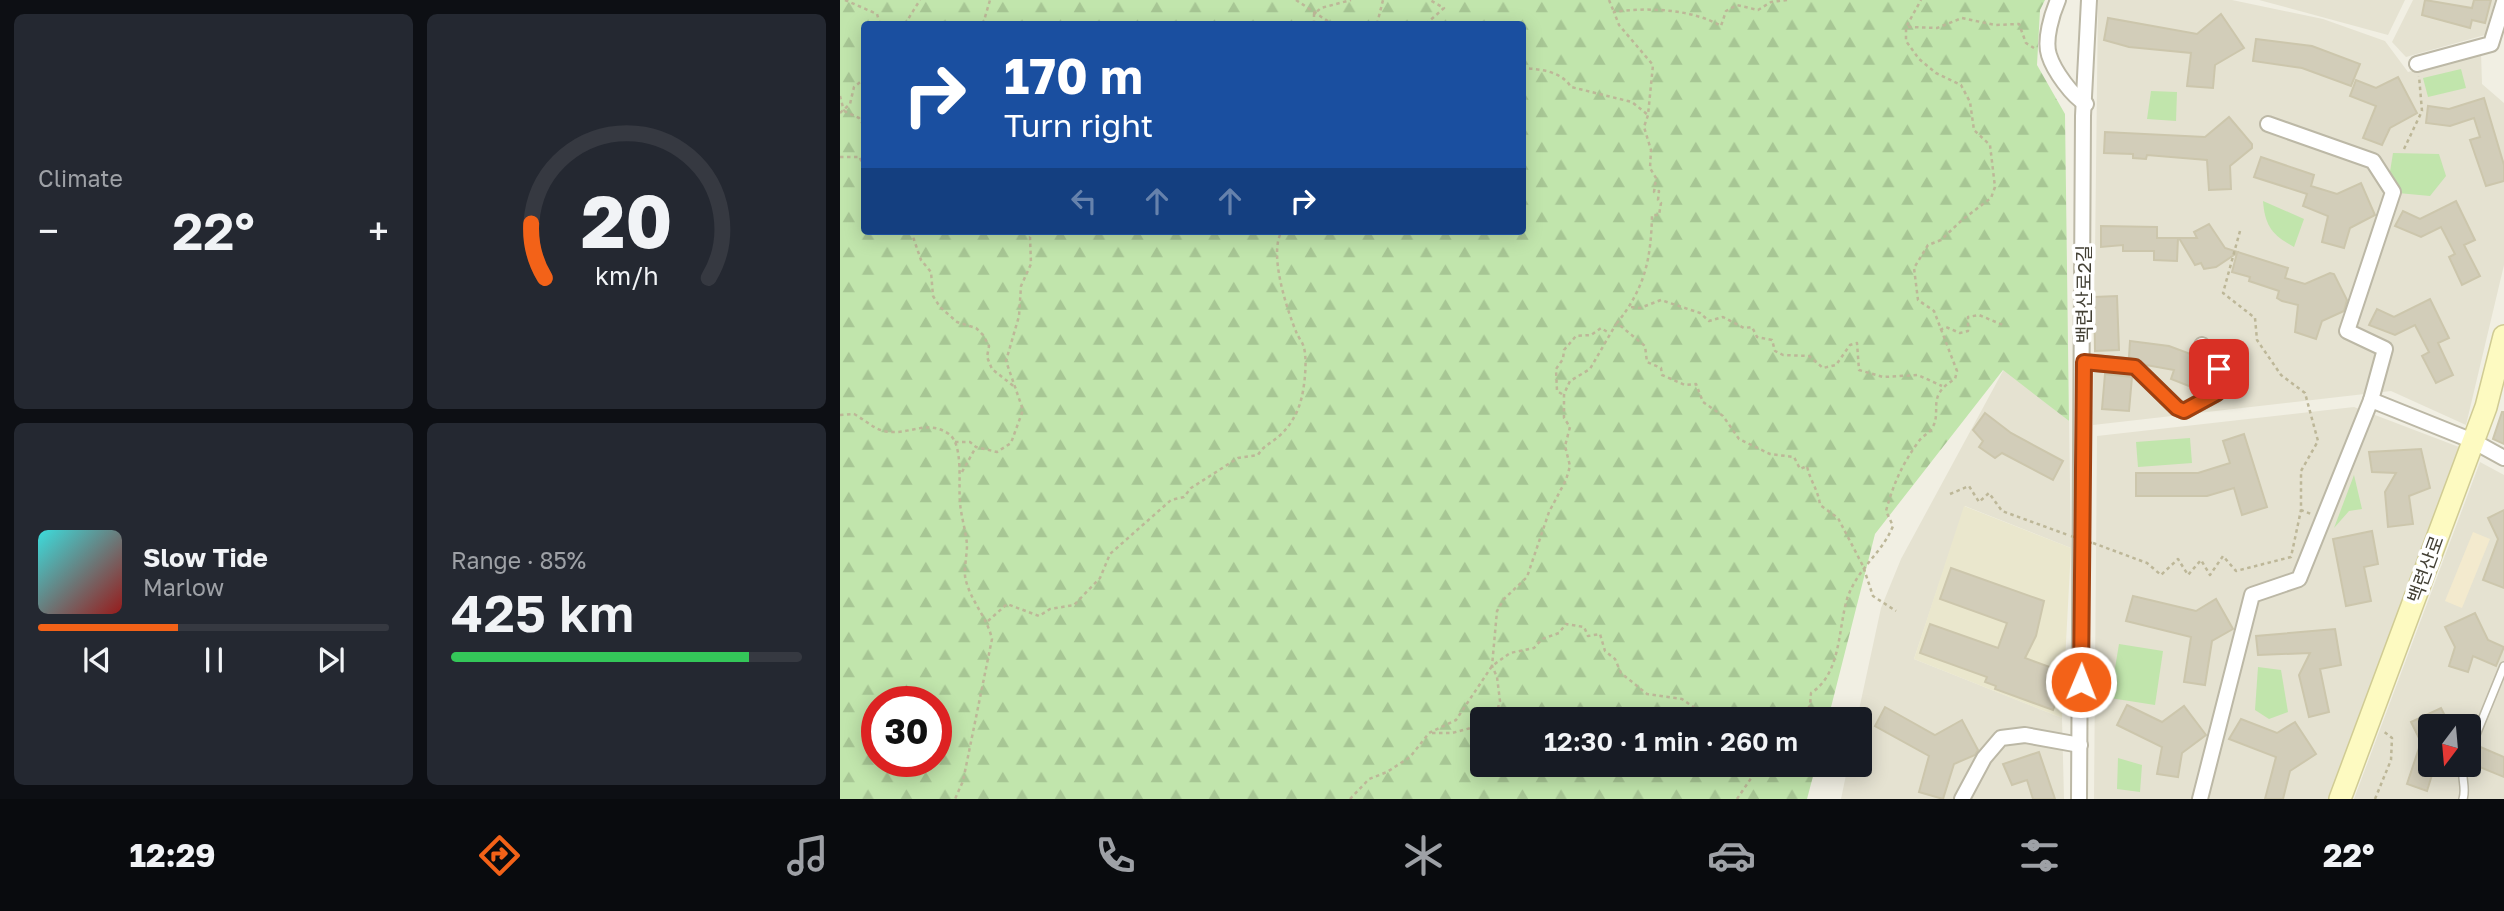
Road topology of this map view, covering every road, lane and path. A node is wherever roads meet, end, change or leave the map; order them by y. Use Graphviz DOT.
graph roads {
  1 [pos="845,0"];
  2 [pos="920,0"];
  3 [pos="990,0"];
  4 [pos="1296,0"];
  5 [pos="1351,0"];
  6 [pos="1383,0"];
  7 [pos="1430,0"];
  8 [pos="1609,0"];
  9 [pos="1787,0"];
  10 [pos="1921,0"];
  11 [pos="2058,0"];
  12 [pos="2089,0"];
  13 [pos="2504,2"];
  14 [pos="1614,12"];
  15 [pos="1314,14"];
  16 [pos="879,21"];
  17 [pos="907,21"];
  18 [pos="984,21"];
  19 [pos="1314,21"];
  20 [pos="1327,21"];
  21 [pos="1378,21"];
  22 [pos="1429,21"];
  23 [pos="1906,27"];
  24 [pos="2049,55"];
  25 [pos="1526,69"];
  26 [pos="2418,69"];
  27 [pos="861,82"];
  28 [pos="840,96"];
  29 [pos="2086,104"];
  30 [pos="842,112"];
  31 [pos="1648,115"];
  32 [pos="861,121"];
  33 [pos="2269,124"];
  34 [pos="2404,149"];
  35 [pos="840,157"];
  36 [pos="861,158"];
  37 [pos="2240,231"];
  38 [pos="912,235"];
  39 [pos="1031,235"];
  40 [pos="1281,235"];
  41 [pos="1630,307"];
  42 [pos="1617,323"];
  43 [pos="2003,325"];
  44 [pos="1940,330"];
  45 [pos="1609,333"];
  46 [pos="2504,336"];
  47 [pos="2202,345"];
  48 [pos="2084,362"];
  49 [pos="1942,386"];
  50 [pos="1016,388"];
  51 [pos="1564,394"];
  52 [pos="2371,400"];
  53 [pos="840,415"];
  54 [pos="2473,441"];
  55 [pos="955,442"];
  56 [pos="976,447"];
  57 [pos="2504,458"];
  58 [pos="961,473"];
  59 [pos="1951,494"];
  60 [pos="2301,510"];
  61 [pos="2323,520"];
  62 [pos="1863,566"];
  63 [pos="1896,611"];
  64 [pos="988,621"];
  65 [pos="1492,666"];
  66 [pos="2504,666"];
  67 [pos="1498,707"];
  68 [pos="1694,707"];
  69 [pos="1809,707"];
  70 [pos="2369,720"];
  71 [pos="2482,720"];
  72 [pos="1470,728"];
  73 [pos="1429,733"];
  74 [pos="2080,746"];
  75 [pos="1752,777"];
  76 [pos="2462,777"];
  77 [pos="955,799"];
  78 [pos="1350,799"];
  79 [pos="1737,799"];
  80 [pos="1962,799"];
  81 [pos="2079,799"];
  82 [pos="2200,799"];
  83 [pos="2340,799"];
  84 [pos="2375,799"];
  85 [pos="2463,799"];
  1 -- 16 [label="path"];
  2 -- 17 [label="path"];
  3 -- 18 [label="path"];
  4 -- 15 [label="path"];
  5 -- 15 [label="path"];
  6 -- 21 [label="path"];
  7 -- 22 [label="path"];
  8 -- 14 [label="path"];
  9 -- 14 [label="path"];
  10 -- 23 [label="path"];
  11 -- 24 [label="street"];
  12 -- 29 [label="street, 백련산로2길"];
  13 -- 26 [label="street"];
  14 -- 31 [label="path"];
  15 -- 19 [label="path"];
  15 -- 20 [label="path"];
  23 -- 24 [label="path"];
  23 -- 44 [label="path"];
  24 -- 29 [label="street"];
  25 -- 31 [label="path"];
  26 -- 34 [label="path"];
  27 -- 30 [label="path"];
  28 -- 30 [label="path"];
  29 -- 48 [label="street, 백련산로2길"];
  30 -- 32 [label="path"];
  31 -- 41 [label="path"];
  33 -- 52 [label="street"];
  35 -- 36 [label="path"];
  37 -- 60 [label="path"];
  38 -- 50 [label="path"];
  39 -- 50 [label="path"];
  40 -- 64 [label="path"];
  41 -- 42 [label="path"];
  41 -- 49 [label="path"];
  42 -- 45 [label="path"];
  42 -- 62 [label="path"];
  43 -- 44 [label="path"];
  44 -- 49 [label="path"];
  45 -- 51 [label="path"];
  45 -- 51 [label="path"];
  46 -- 54 [label="main road, 백련산로"];
  47 -- 48 [label="street"];
  48 -- 74 [label="street, 백련산로2길"];
  49 -- 62 [label="path"];
  50 -- 56 [label="path"];
  51 -- 65 [label="path"];
  52 -- 54 [label="street"];
  52 -- 61 [label="street"];
  53 -- 55 [label="path"];
  54 -- 57 [label="street"];
  54 -- 70 [label="main road, 백련산로"];
  55 -- 56 [label="path"];
  55 -- 58 [label="path"];
  56 -- 58 [label="path"];
  58 -- 64 [label="path"];
  59 -- 60 [label="path, bridge"];
  60 -- 61 [label="path"];
  61 -- 82 [label="street"];
  62 -- 63 [label="path"];
  62 -- 69 [label="path"];
  64 -- 77 [label="path"];
  65 -- 67 [label="path"];
  65 -- 68 [label="path"];
  65 -- 73 [label="path"];
  66 -- 71 [label="lane"];
  70 -- 83 [label="main road, 백련산로"];
  70 -- 84 [label="path"];
  72 -- 73 [label="path"];
  73 -- 78 [label="path"];
  74 -- 80 [label="street"];
  74 -- 81 [label="street, 백련산로2길"];
  75 -- 79 [label="path"];
  76 -- 85 [label="lane"];
}
